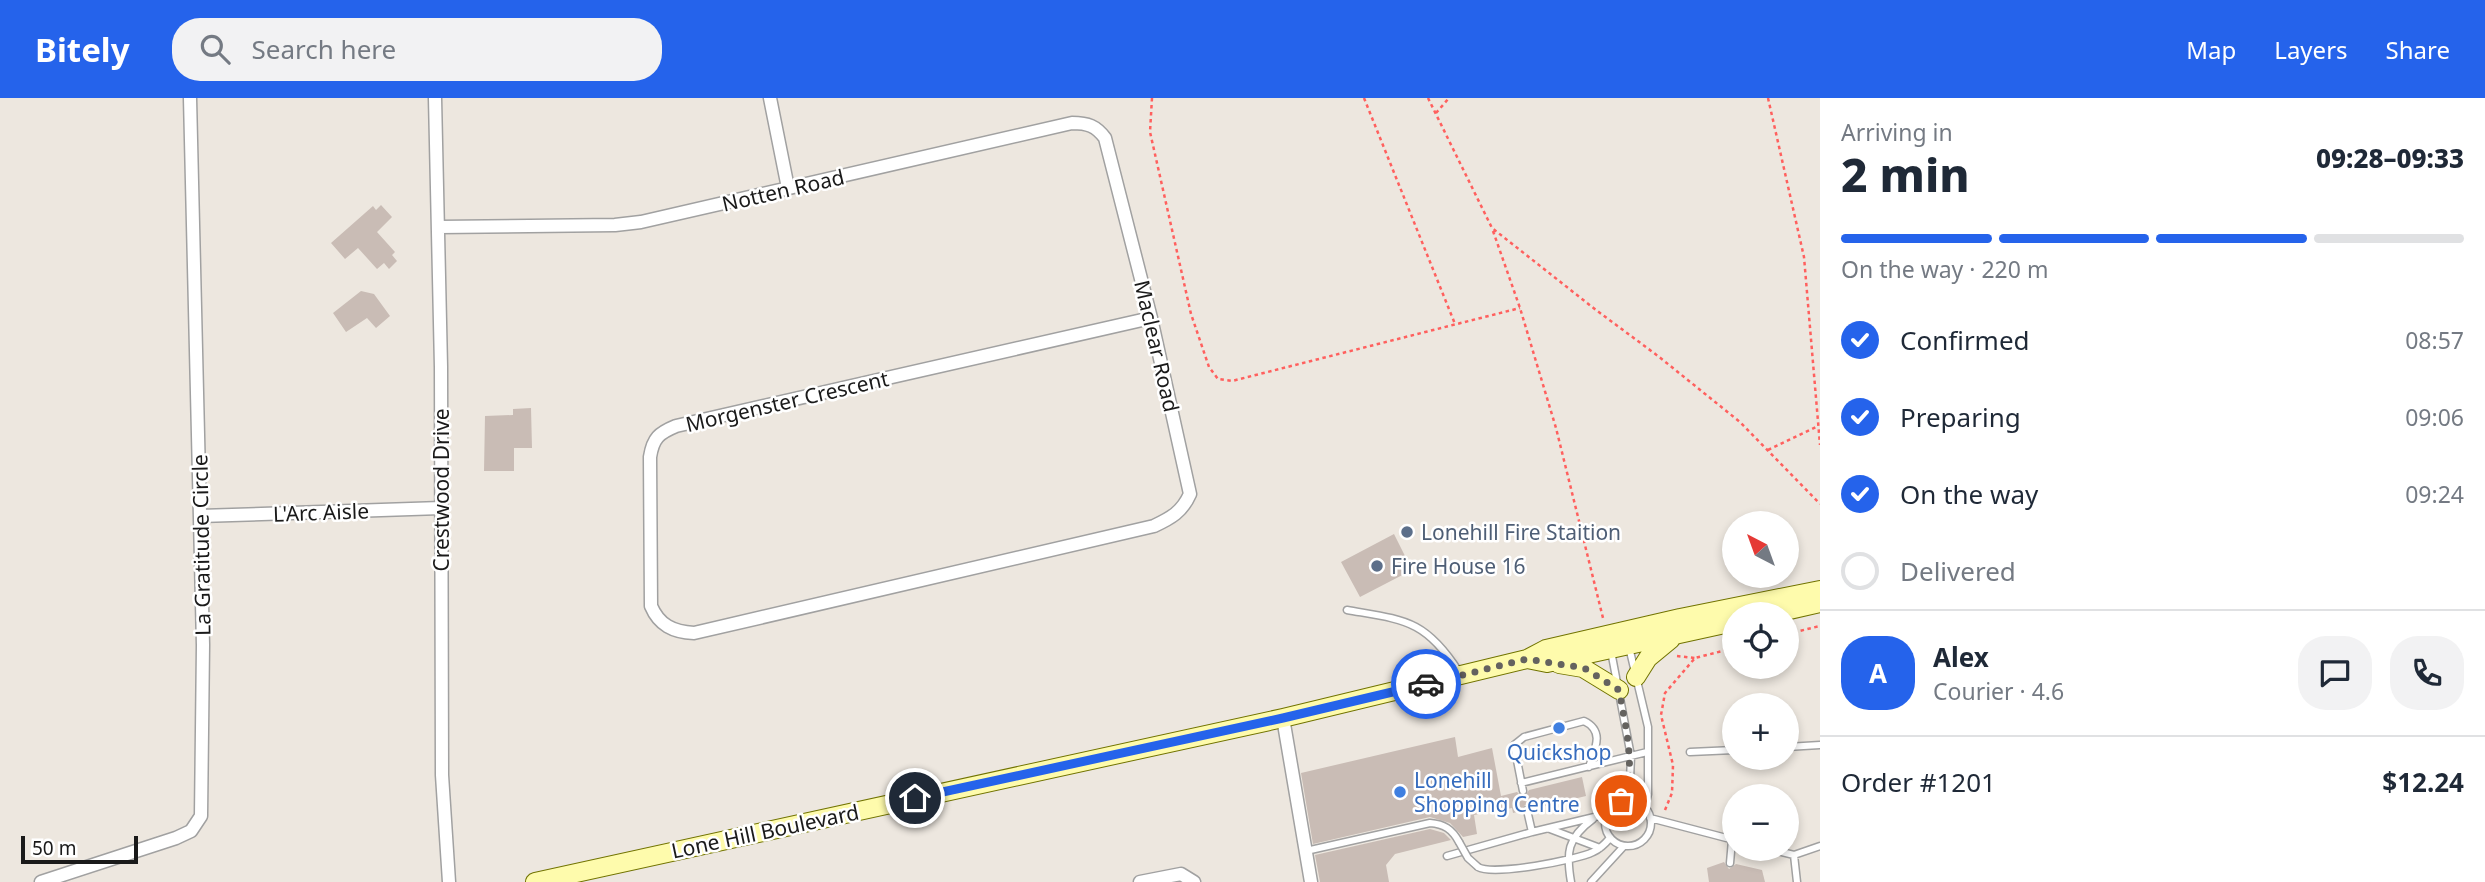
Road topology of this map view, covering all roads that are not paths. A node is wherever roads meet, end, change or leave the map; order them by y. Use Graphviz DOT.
graph roads {
  1 [pos="190,98"];
  2 [pos="435,98"];
  3 [pos="770,98"];
  4 [pos="1110,150"];
  5 [pos="788,188"];
  6 [pos="439,227"];
  7 [pos="1151,318"];
  8 [pos="442,508"];
  9 [pos="200,516"];
  10 [pos="1154,526"];
  11 [pos="1820,590"];
  12 [pos="1820,603"];
  13 [pos="1799,608"];
  14 [pos="1347,611"];
  15 [pos="1722,625"];
  16 [pos="1676,635"];
  17 [pos="1627,638"];
  18 [pos="1609,642"];
  19 [pos="1527,659"];
  20 [pos="1547,663"];
  21 [pos="1462,676"];
  22 [pos="1636,677"];
  23 [pos="1619,690"];
  24 [pos="1283,718"];
  25 [pos="1820,745"];
  26 [pos="1799,746"];
  27 [pos="1722,751"];
  28 [pos="1647,752"];
  29 [pos="1690,752"];
  30 [pos="1630,757"];
  31 [pos="1589,767"];
  32 [pos="1625,800"];
  33 [pos="1645,807"];
  34 [pos="1527,810"];
  35 [pos="1607,814"];
  36 [pos="1594,818"];
  37 [pos="1650,818"];
  38 [pos="1548,828"];
  39 [pos="1532,832"];
  40 [pos="1722,837"];
  41 [pos="1574,838"];
  42 [pos="1610,838"];
  43 [pos="1624,846"];
  44 [pos="1820,846"];
  45 [pos="1600,848"];
  46 [pos="1306,851"];
  47 [pos="1799,853"];
  48 [pos="1447,856"];
  49 [pos="1567,859"];
  50 [pos="1795,861"];
  51 [pos="41,882"];
  52 [pos="449,882"];
  53 [pos="535,882"];
  54 [pos="1140,882"];
  55 [pos="1194,882"];
  56 [pos="1311,882"];
  57 [pos="1571,882"];
  58 [pos="1591,882"];
  59 [pos="1797,882"];
  1 -- 9 [label="street, La Gratitude Circle"];
  2 -- 6 [label="street, Crestwood Drive"];
  3 -- 5 [label="street"];
  4 -- 5 [label="street, Notten Road"];
  4 -- 7 [label="street, Maclear Road"];
  5 -- 6 [label="street, Notten Road"];
  6 -- 8 [label="street, Crestwood Drive"];
  7 -- 10 [label="street, Maclear Road"];
  7 -- 10 [label="street, Morgenster Crescent"];
  8 -- 9 [label="street, L'Arc Aisle"];
  8 -- 52 [label="street, Crestwood Drive"];
  9 -- 51 [label="street, La Gratitude Circle"];
  11 -- 17 [label="street, Lone Hill Boulevard"];
  12 -- 13 [label="street"];
  14 -- 21 [label="lane"];
  15 -- 16 [label="street, Lone Hill Boulevard"];
  16 -- 17 [label="street, Lone Hill Boulevard"];
  16 -- 22 [label="street"];
  17 -- 18 [label="street, Lone Hill Boulevard"];
  17 -- 22 [label="lane"];
  18 -- 19 [label="street, Lone Hill Boulevard"];
  18 -- 20 [label="street, Lone Hill Boulevard"];
  18 -- 23 [label="lane"];
  19 -- 20 [label="street, Lone Hill Boulevard"];
  19 -- 21 [label="street, Lone Hill Boulevard"];
  20 -- 23 [label="street"];
  21 -- 24 [label="street, Lone Hill Boulevard"];
  22 -- 28 [label="lane"];
  23 -- 30 [label="lane"];
  24 -- 46 [label="street"];
  24 -- 53 [label="street, Lone Hill Boulevard"];
  25 -- 26 [label="lane"];
  27 -- 29 [label="lane"];
  28 -- 30 [label="lane"];
  28 -- 33 [label="lane"];
  30 -- 31 [label="lane"];
  30 -- 32 [label="lane"];
  31 -- 31 [label="lane"];
  32 -- 33 [label="lane"];
  32 -- 35 [label="lane"];
  33 -- 37 [label="lane"];
  34 -- 39 [label="lane"];
  35 -- 36 [label="lane"];
  35 -- 42 [label="lane"];
  36 -- 38 [label="lane"];
  36 -- 41 [label="lane"];
  37 -- 40 [label="lane"];
  37 -- 43 [label="lane"];
  38 -- 39 [label="lane"];
  38 -- 41 [label="lane"];
  39 -- 48 [label="lane"];
  41 -- 45 [label="lane"];
  41 -- 49 [label="lane"];
  42 -- 43 [label="lane"];
  42 -- 45 [label="lane"];
  43 -- 58 [label="lane"];
  44 -- 47 [label="lane"];
  45 -- 49 [label="lane"];
  46 -- 49 [label="lane, bridge"];
  46 -- 56 [label="street"];
  49 -- 57 [label="lane"];
  50 -- 59 [label="lane"];
  54 -- 55 [label="street"];
}
